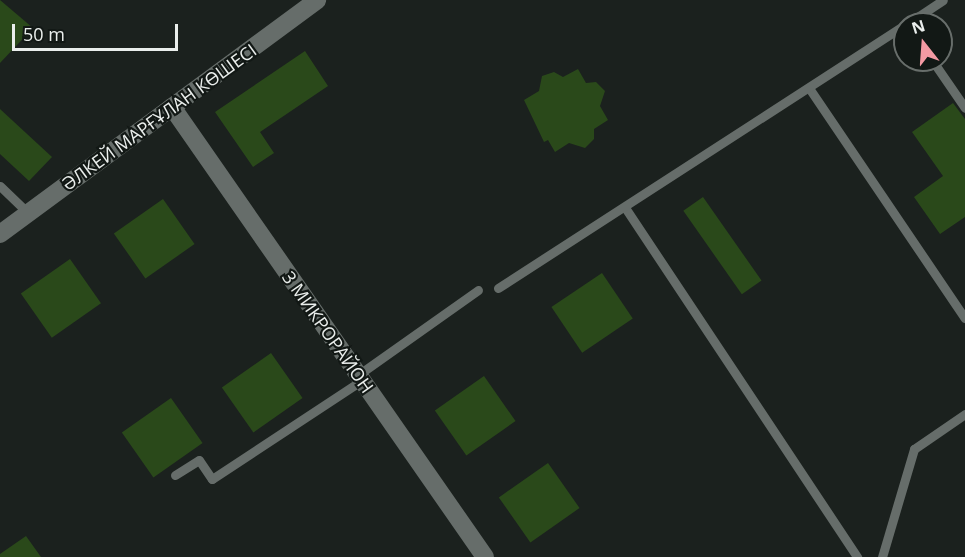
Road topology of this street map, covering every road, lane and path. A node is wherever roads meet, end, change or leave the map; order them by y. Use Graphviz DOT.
graph roads {
  1 [pos="317,0"];
  2 [pos="943,0"];
  3 [pos="924,12"];
  4 [pos="893,33"];
  5 [pos="940,72"];
  6 [pos="809,88"];
  7 [pos="172,107"];
  8 [pos="965,108"];
  9 [pos="0,186"];
  10 [pos="626,209"];
  11 [pos="28,213"];
  12 [pos="0,234"];
  13 [pos="498,288"];
  14 [pos="478,290"];
  15 [pos="965,318"];
  16 [pos="360,378"];
  17 [pos="965,414"];
  18 [pos="175,476"];
  19 [pos="485,557"];
  20 [pos="857,557"];
  21 [pos="882,557"];
  1 -- 7 [label="street, ӘЛКЕЙ МАРҒҰЛАН КӨШЕСІ"];
  2 -- 3 [label="lane"];
  4 -- 6 [label="lane"];
  5 -- 8 [label="lane"];
  6 -- 10 [label="lane"];
  6 -- 15 [label="lane"];
  7 -- 11 [label="street, ӘЛКЕЙ МАРҒҰЛАН КӨШЕСІ"];
  7 -- 16 [label="street, 3 МИКРОРАЙОН"];
  9 -- 11 [label="lane"];
  10 -- 13 [label="lane"];
  10 -- 20 [label="lane"];
  11 -- 12 [label="street, ӘЛКЕЙ МАРҒҰЛАН КӨШЕСІ"];
  14 -- 16 [label="lane"];
  16 -- 18 [label="lane"];
  16 -- 19 [label="street, 3 МИКРОРАЙОН"];
  17 -- 21 [label="lane"];
}
